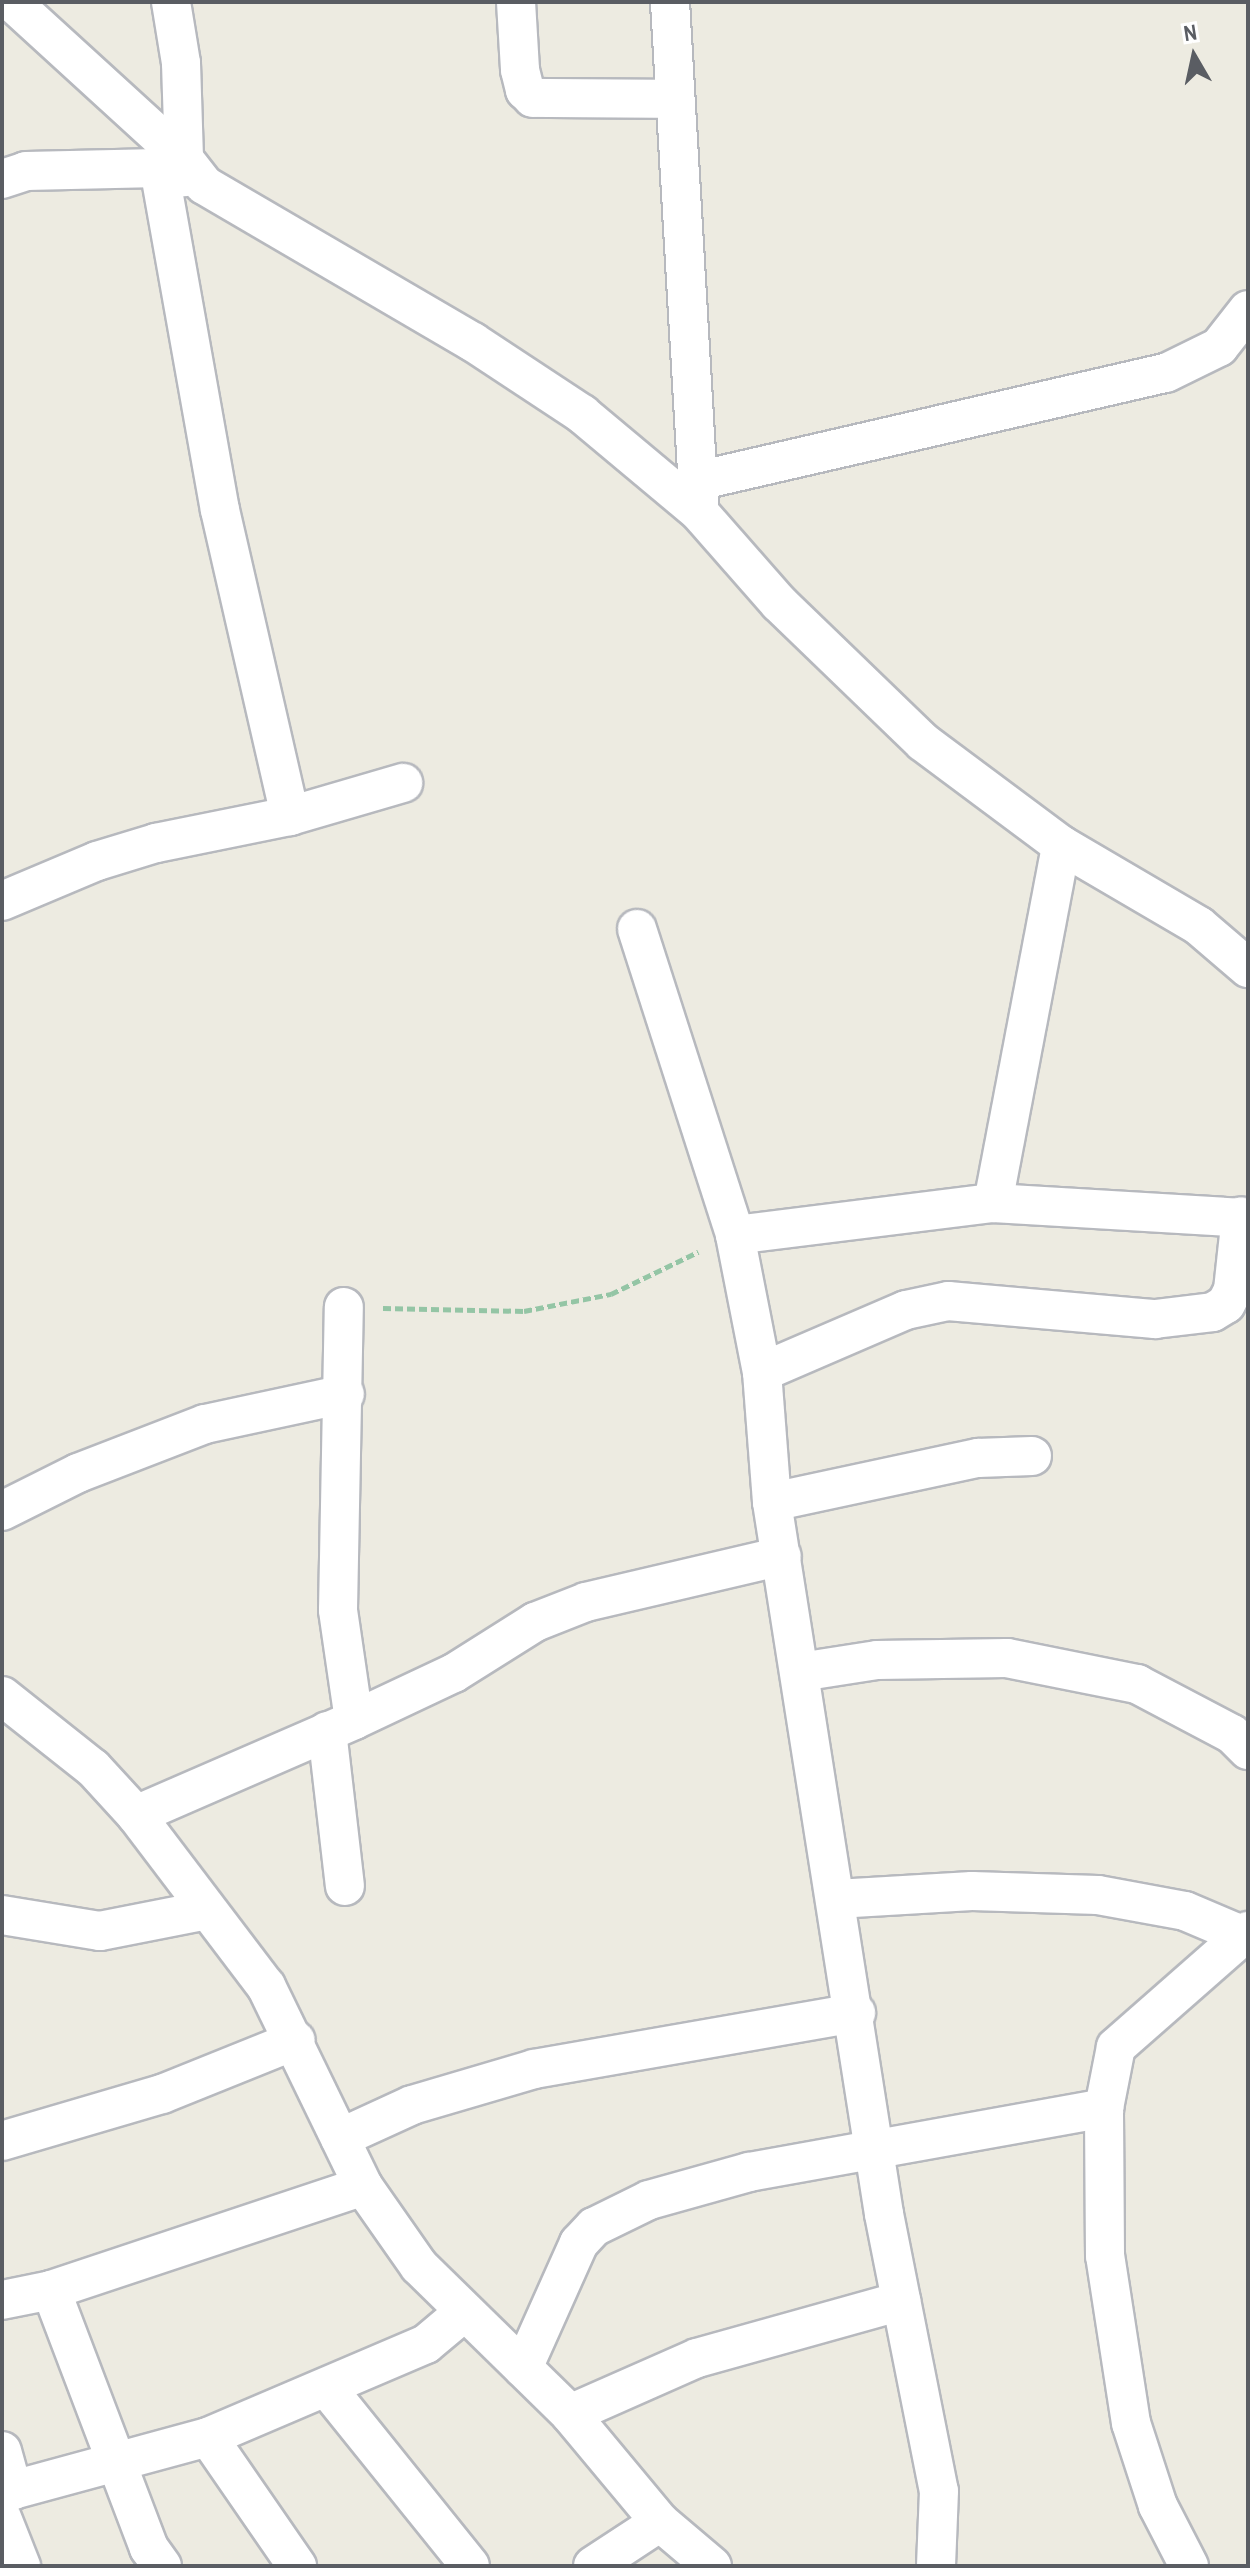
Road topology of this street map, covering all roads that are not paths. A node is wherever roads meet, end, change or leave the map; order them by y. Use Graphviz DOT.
graph roads {
  1 [pos="12,2"];
  2 [pos="171,2"];
  3 [pos="516,2"];
  4 [pos="670,2"];
  5 [pos="672,99"];
  6 [pos="182,171"];
  7 [pos="2,179"];
  8 [pos="1248,310"];
  9 [pos="698,496"];
  10 [pos="403,783"];
  11 [pos="290,816"];
  12 [pos="1061,845"];
  13 [pos="2,901"];
  14 [pos="637,929"];
  15 [pos="1248,968"];
  16 [pos="993,1203"];
  17 [pos="1244,1217"];
  18 [pos="735,1235"];
  19 [pos="344,1307"];
  20 [pos="762,1372"];
  21 [pos="345,1394"];
  22 [pos="1032,1456"];
  23 [pos="772,1502"];
  24 [pos="2,1511"];
  25 [pos="782,1556"];
  26 [pos="800,1672"];
  27 [pos="2,1696"];
  28 [pos="341,1725"];
  29 [pos="1248,1750"];
  30 [pos="136,1815"];
  31 [pos="345,1886"];
  32 [pos="836,1899"];
  33 [pos="207,1910"];
  34 [pos="2,1915"];
  35 [pos="1246,1934"];
  36 [pos="856,2013"];
  37 [pos="296,2040"];
  38 [pos="1104,2108"];
  39 [pos="340,2138"];
  40 [pos="2,2141"];
  41 [pos="874,2147"];
  42 [pos="363,2186"];
  43 [pos="51,2290"];
  44 [pos="2,2300"];
  45 [pos="901,2301"];
  46 [pos="463,2313"];
  47 [pos="523,2368"];
  48 [pos="327,2388"];
  49 [pos="570,2414"];
  50 [pos="208,2437"];
  51 [pos="2,2451"];
  52 [pos="120,2462"];
  53 [pos="6,2501"];
  54 [pos="660,2522"];
  55 [pos="21,2566"];
  56 [pos="162,2566"];
  57 [pos="297,2566"];
  58 [pos="470,2566"];
  59 [pos="593,2566"];
  60 [pos="712,2566"];
  61 [pos="936,2566"];
  62 [pos="1189,2566"];
  1 -- 6 [label="street"];
  2 -- 6 [label="street"];
  3 -- 5 [label="street"];
  4 -- 5 [label="street"];
  5 -- 9 [label="street"];
  6 -- 7 [label="street"];
  6 -- 9 [label="street"];
  6 -- 11 [label="street"];
  8 -- 9 [label="street"];
  9 -- 12 [label="street"];
  10 -- 11 [label="street"];
  11 -- 13 [label="street"];
  12 -- 15 [label="street"];
  12 -- 16 [label="street"];
  14 -- 18 [label="street"];
  16 -- 17 [label="street"];
  16 -- 18 [label="street"];
  17 -- 20 [label="street"];
  18 -- 20 [label="street"];
  19 -- 21 [label="street"];
  20 -- 23 [label="street"];
  21 -- 24 [label="street"];
  21 -- 28 [label="street"];
  22 -- 23 [label="street"];
  23 -- 25 [label="street"];
  25 -- 26 [label="street"];
  25 -- 28 [label="street"];
  26 -- 29 [label="street"];
  26 -- 32 [label="street"];
  27 -- 30 [label="street"];
  28 -- 30 [label="street"];
  28 -- 31 [label="street"];
  30 -- 33 [label="street"];
  32 -- 35 [label="street"];
  32 -- 36 [label="street"];
  33 -- 34 [label="street"];
  33 -- 37 [label="street"];
  35 -- 38 [label="street"];
  36 -- 39 [label="street"];
  36 -- 41 [label="street"];
  37 -- 39 [label="street"];
  37 -- 40 [label="street"];
  38 -- 41 [label="street"];
  38 -- 62 [label="street"];
  39 -- 42 [label="street"];
  41 -- 45 [label="street"];
  41 -- 47 [label="street"];
  42 -- 43 [label="street"];
  42 -- 46 [label="street"];
  43 -- 44 [label="street"];
  43 -- 52 [label="street"];
  45 -- 49 [label="street"];
  45 -- 61 [label="street"];
  46 -- 47 [label="street"];
  46 -- 48 [label="street"];
  47 -- 49 [label="street"];
  48 -- 50 [label="street"];
  48 -- 58 [label="street"];
  49 -- 54 [label="street"];
  50 -- 52 [label="street"];
  50 -- 57 [label="street"];
  51 -- 53 [label="street"];
  52 -- 53 [label="street"];
  52 -- 56 [label="street"];
  53 -- 55 [label="street"];
  54 -- 59 [label="street"];
  54 -- 60 [label="street"];
}
